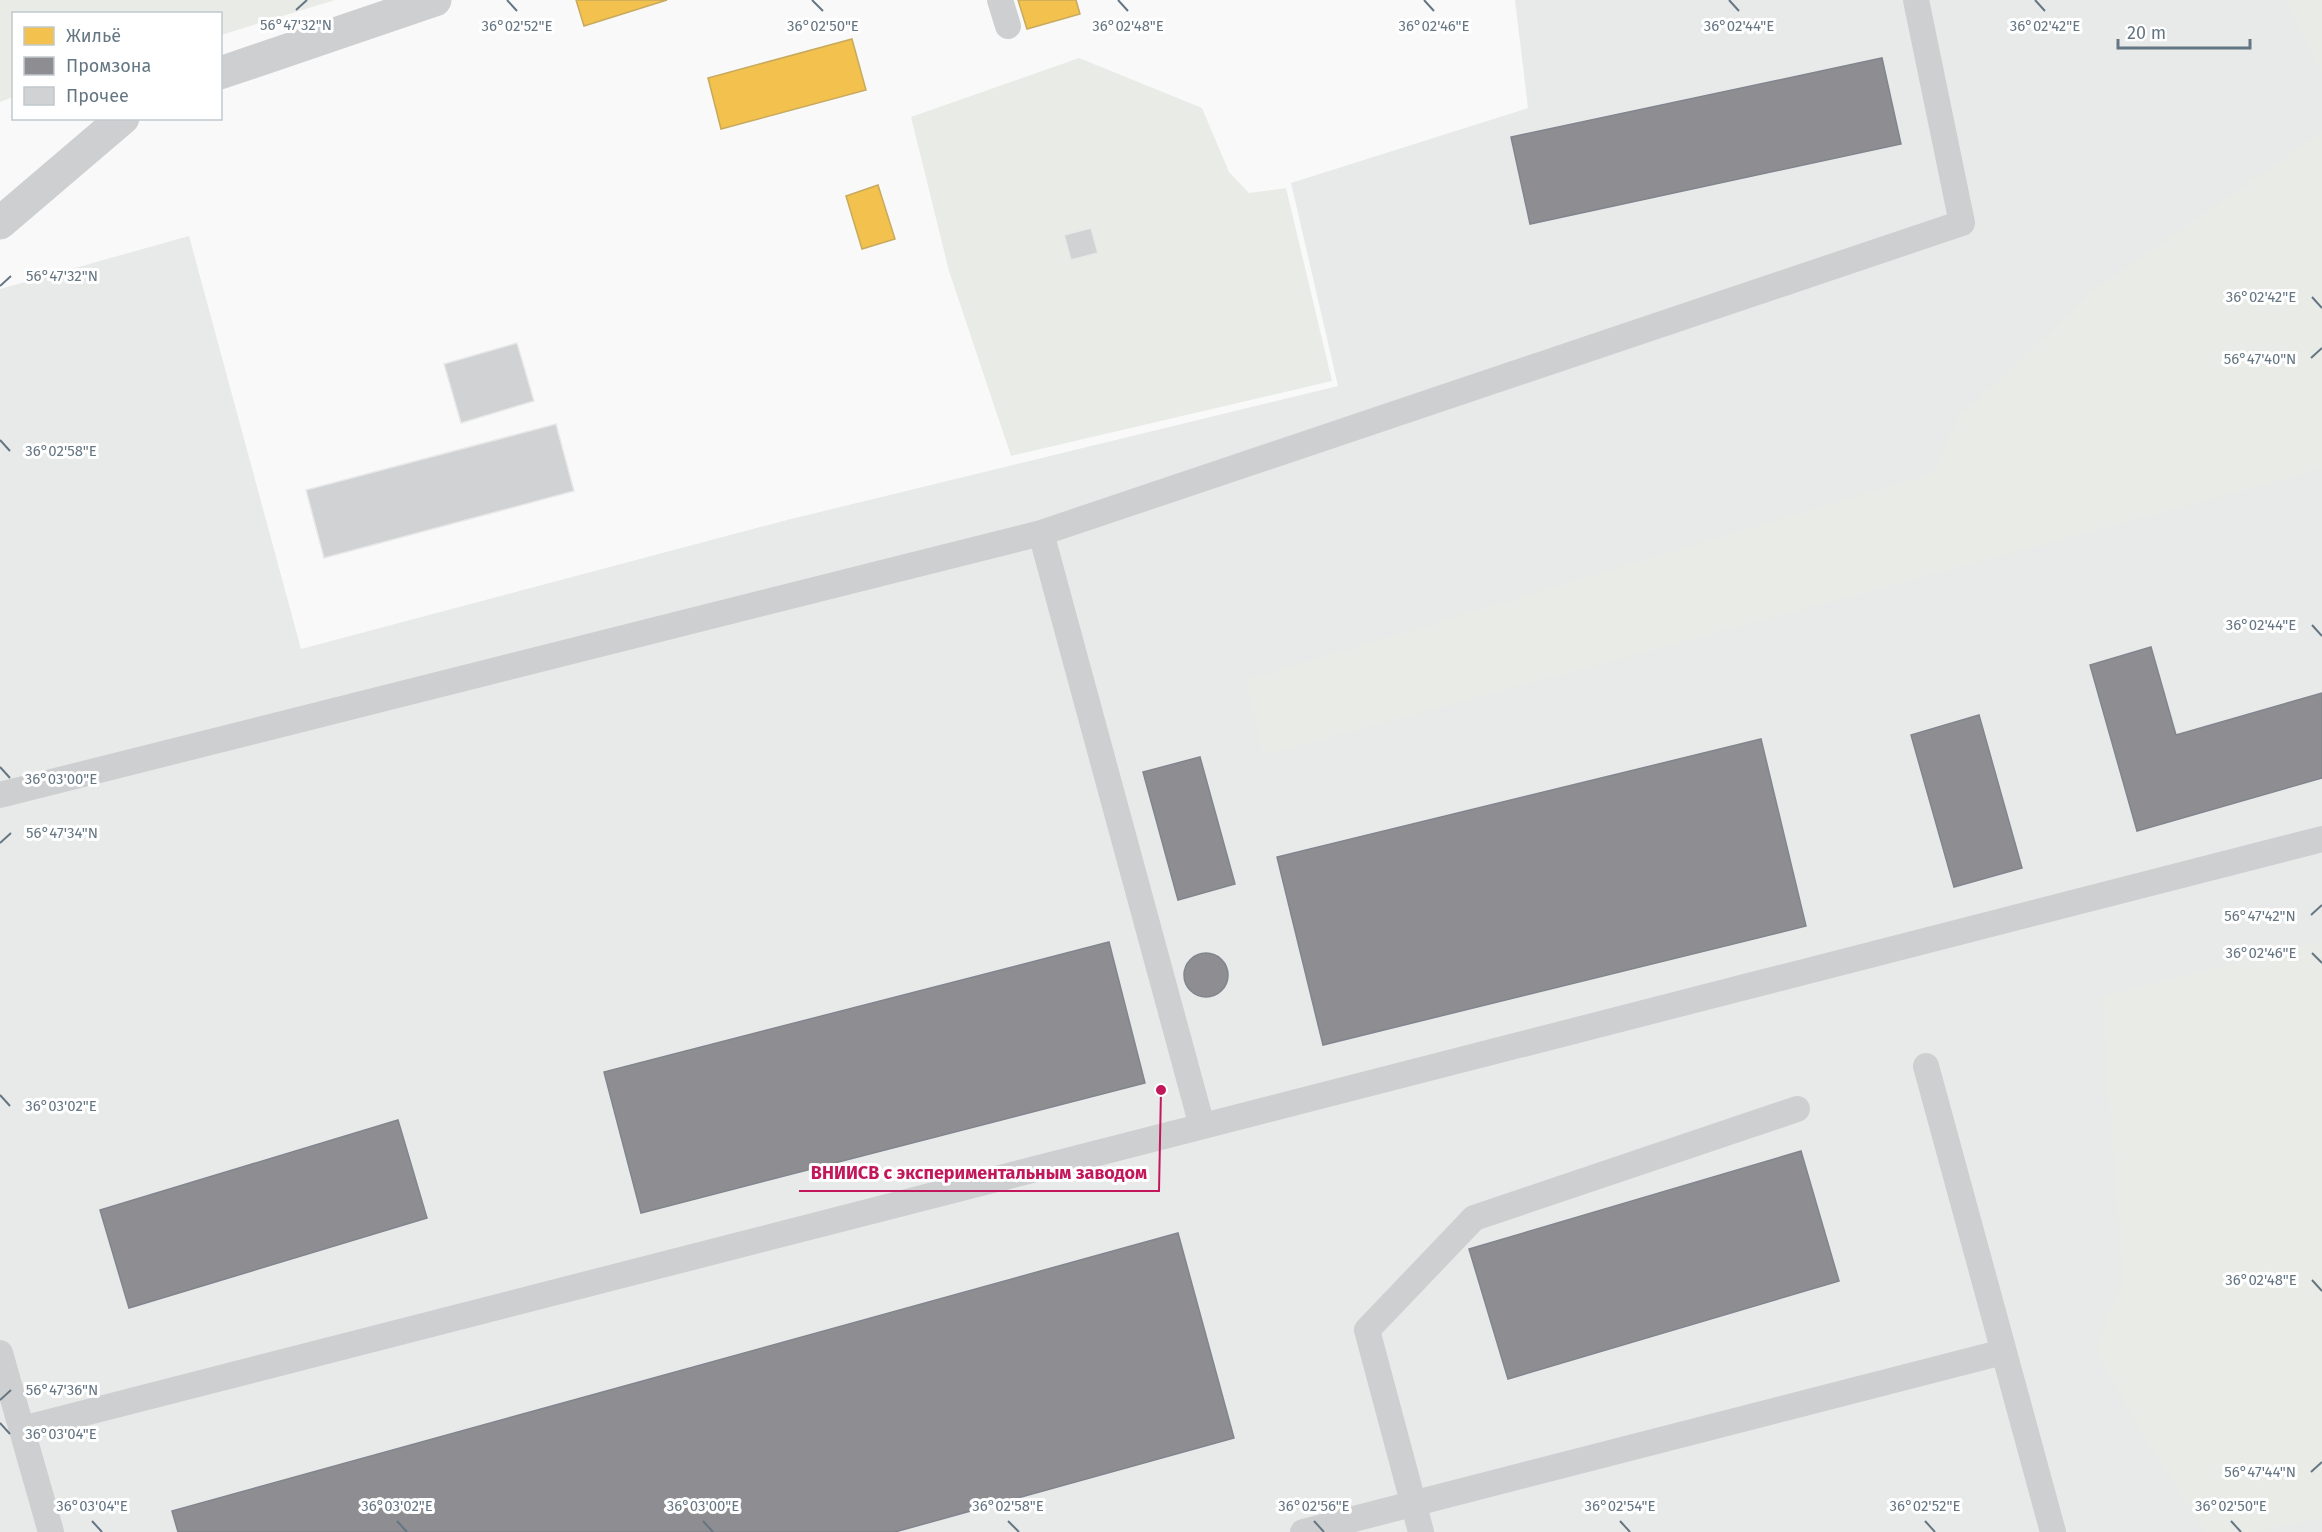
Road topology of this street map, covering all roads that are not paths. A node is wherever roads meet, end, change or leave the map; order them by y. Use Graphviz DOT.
graph roads {
  1 [pos="435,0"];
  2 [pos="1000,0"];
  3 [pos="1917,0"];
  4 [pos="1008,26"];
  5 [pos="222,72"];
  6 [pos="121,120"];
  7 [pos="0,223"];
  8 [pos="1041,533"];
  9 [pos="0,795"];
  10 [pos="2322,839"];
  11 [pos="1926,1066"];
  12 [pos="1797,1109"];
  13 [pos="1202,1126"];
  14 [pos="2003,1352"];
  15 [pos="0,1353"];
  16 [pos="22,1429"];
  17 [pos="1414,1503"];
  18 [pos="51,1532"];
  19 [pos="1303,1532"];
  20 [pos="1422,1532"];
  21 [pos="2053,1532"];
  1 -- 5 [label="street"];
  2 -- 4 [label="lane"];
  3 -- 8 [label="lane"];
  6 -- 7 [label="street"];
  8 -- 9 [label="lane"];
  8 -- 13 [label="lane"];
  10 -- 13 [label="lane"];
  11 -- 14 [label="lane"];
  12 -- 17 [label="lane"];
  13 -- 16 [label="lane"];
  14 -- 17 [label="lane"];
  14 -- 21 [label="lane"];
  15 -- 16 [label="lane"];
  16 -- 18 [label="lane"];
  17 -- 19 [label="lane"];
  17 -- 20 [label="lane"];
}
